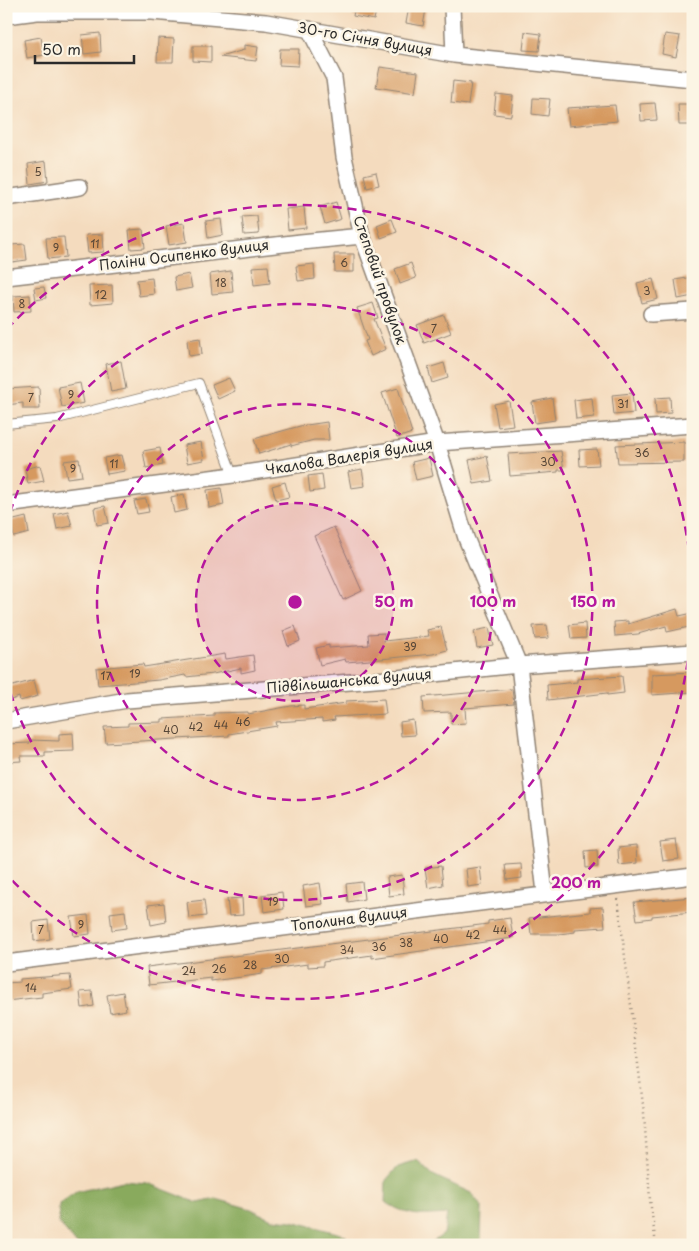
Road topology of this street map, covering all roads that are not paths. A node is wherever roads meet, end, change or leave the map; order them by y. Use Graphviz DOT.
graph roads {
  1 [pos="452,6"];
  2 [pos="6,16"];
  3 [pos="309,29"];
  4 [pos="454,56"];
  5 [pos="693,79"];
  6 [pos="80,187"];
  7 [pos="6,198"];
  8 [pos="362,236"];
  9 [pos="6,277"];
  10 [pos="693,311"];
  11 [pos="651,314"];
  12 [pos="6,424"];
  13 [pos="693,425"];
  14 [pos="437,443"];
  15 [pos="234,475"];
  16 [pos="6,505"];
  17 [pos="693,652"];
  18 [pos="520,665"];
  19 [pos="6,721"];
  20 [pos="693,876"];
  21 [pos="545,893"];
  22 [pos="6,963"];
  1 -- 4 [label="street"];
  2 -- 3 [label="street, 30-го Січня вулиця"];
  3 -- 4 [label="street, 30-го Січня вулиця"];
  3 -- 8 [label="street, Степовий провулок"];
  4 -- 5 [label="street, 30-го Січня вулиця"];
  6 -- 7 [label="street"];
  8 -- 9 [label="street, Поліни Осипенко вулиця"];
  8 -- 14 [label="street, Степовий провулок"];
  10 -- 11 [label="street"];
  12 -- 15 [label="lane"];
  13 -- 14 [label="street, Чкалова Валерія вулиця"];
  14 -- 15 [label="street, Чкалова Валерія вулиця"];
  14 -- 18 [label="street, Степовий провулок"];
  15 -- 16 [label="street, Чкалова Валерія вулиця"];
  17 -- 18 [label="street, Підвільшанська вулиця"];
  18 -- 19 [label="street, Підвільшанська вулиця"];
  18 -- 21 [label="street, Степовий провулок"];
  20 -- 21 [label="street, Тополина вулиця"];
  21 -- 22 [label="street, Тополина вулиця"];
}
